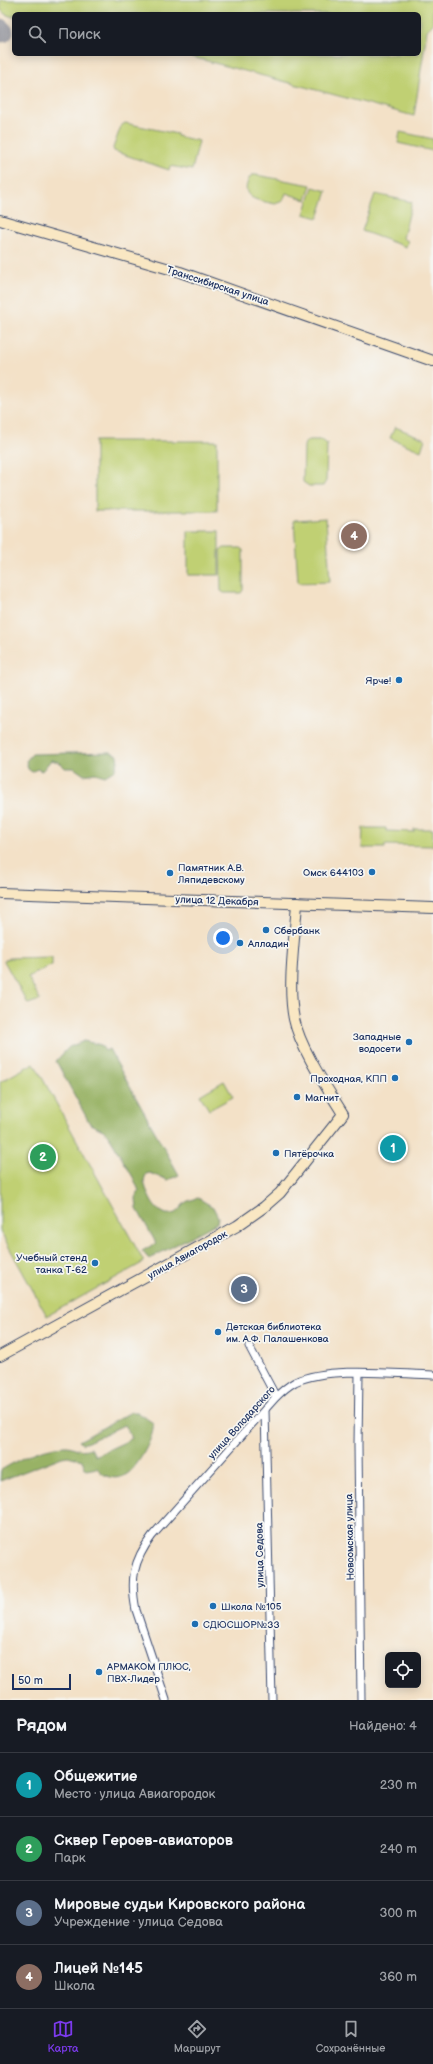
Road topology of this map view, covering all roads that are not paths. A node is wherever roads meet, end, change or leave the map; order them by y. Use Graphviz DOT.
graph roads {
  1 [pos="0,220"];
  2 [pos="433,361"];
  3 [pos="0,893"];
  4 [pos="296,903"];
  5 [pos="433,908"];
  6 [pos="249,1346"];
  7 [pos="0,1356"];
  8 [pos="359,1373"];
  9 [pos="433,1375"];
  10 [pos="276,1397"];
  11 [pos="265,1410"];
  12 [pos="166,1700"];
  13 [pos="272,1700"];
  14 [pos="361,1700"];
  1 -- 2 [label="main road, Транссибирская улица"];
  3 -- 4 [label="main road, улица 12 Декабря"];
  4 -- 5 [label="main road, улица 12 Декабря"];
  4 -- 7 [label="main road, улица Авиагородок"];
  6 -- 10 [label="street"];
  8 -- 9 [label="street, улица Володарского"];
  8 -- 10 [label="street, улица Володарского"];
  8 -- 14 [label="street, Новоомская улица"];
  10 -- 11 [label="street, улица Володарского"];
  11 -- 12 [label="street, улица Володарского"];
  11 -- 13 [label="street, улица Седова"];
}
